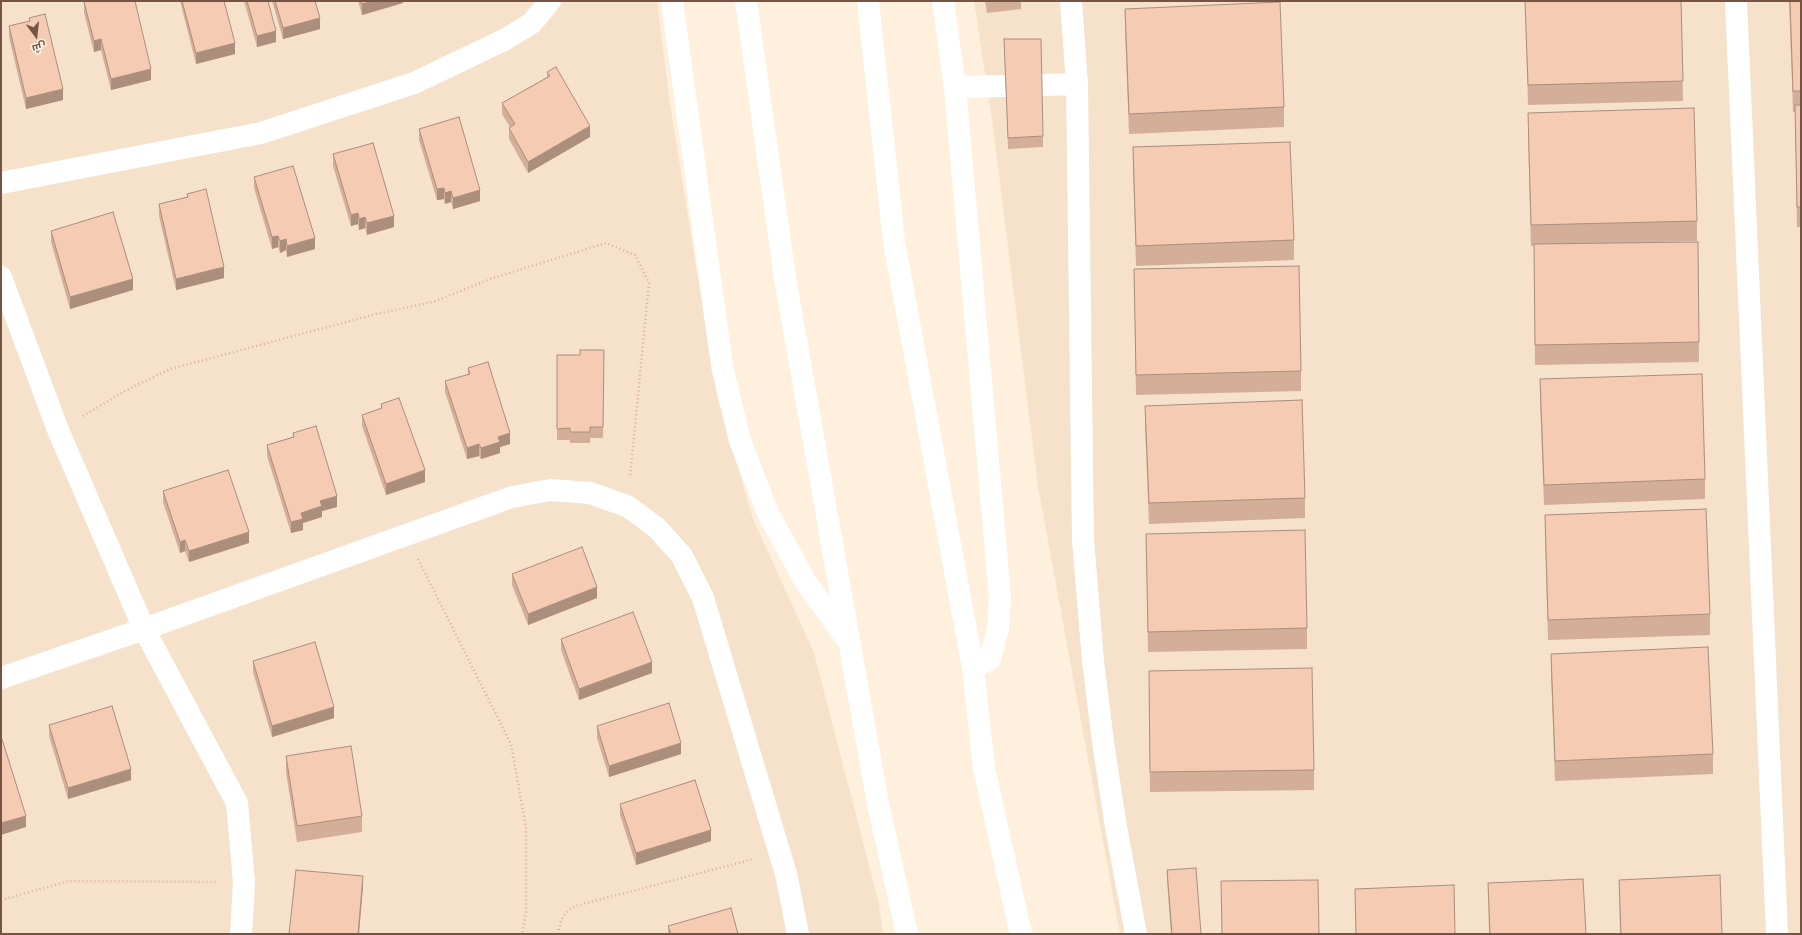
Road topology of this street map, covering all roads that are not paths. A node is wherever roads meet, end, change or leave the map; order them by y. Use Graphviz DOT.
graph roads {
  1 [pos="550,1"];
  2 [pos="672,1"];
  3 [pos="746,1"];
  4 [pos="868,1"];
  5 [pos="943,1"];
  6 [pos="1072,1"];
  7 [pos="1736,1"];
  8 [pos="1077,84"];
  9 [pos="1042,85"];
  10 [pos="955,86"];
  11 [pos="1006,86"];
  12 [pos="1,183"];
  13 [pos="1,277"];
  14 [pos="144,629"];
  15 [pos="849,643"];
  16 [pos="973,668"];
  17 [pos="1,678"];
  18 [pos="241,934"];
  19 [pos="798,934"];
  20 [pos="907,934"];
  21 [pos="1021,934"];
  22 [pos="1136,934"];
  23 [pos="1777,934"];
  1 -- 12 [label="street"];
  2 -- 15 [label="street"];
  3 -- 15 [label="street"];
  4 -- 16 [label="street"];
  5 -- 10 [label="street"];
  6 -- 8 [label="street"];
  7 -- 23 [label="street"];
  8 -- 9 [label="street"];
  8 -- 22 [label="street"];
  10 -- 11 [label="street"];
  10 -- 16 [label="street"];
  13 -- 14 [label="street"];
  14 -- 17 [label="street"];
  14 -- 18 [label="street"];
  14 -- 19 [label="street"];
  15 -- 20 [label="street"];
  16 -- 21 [label="street"];
}
